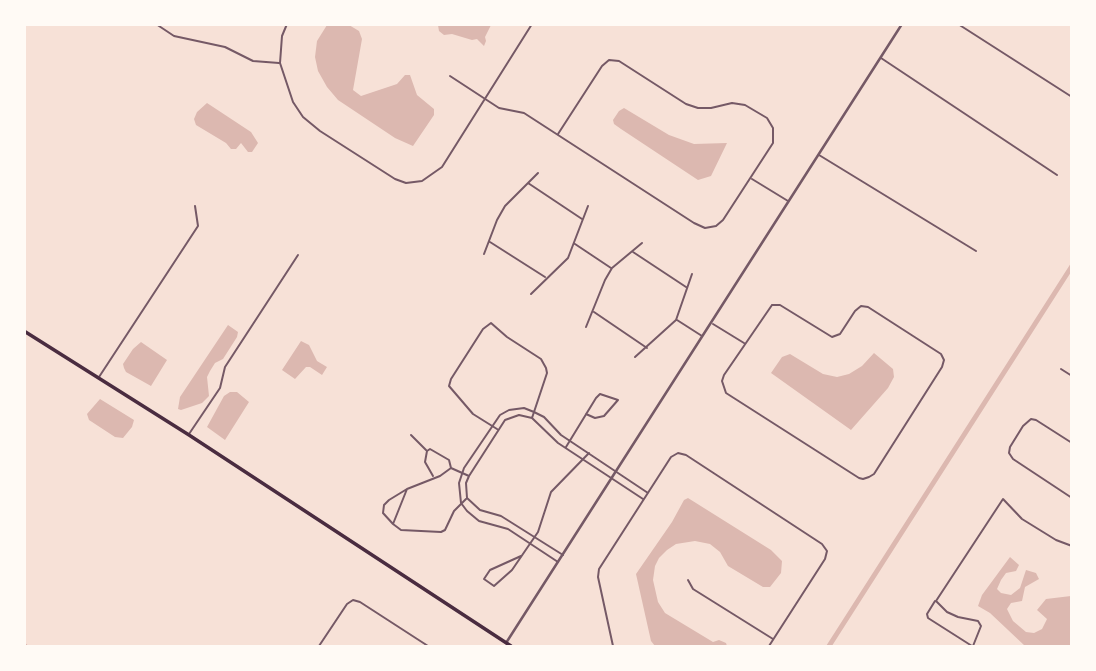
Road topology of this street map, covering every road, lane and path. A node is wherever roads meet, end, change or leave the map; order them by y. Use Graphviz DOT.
graph roads {
  1 [pos="156,24"];
  2 [pos="287,24"];
  3 [pos="532,24"];
  4 [pos="902,24"];
  5 [pos="958,24"];
  6 [pos="881,58"];
  7 [pos="280,63"];
  8 [pos="450,76"];
  9 [pos="1072,97"];
  10 [pos="486,99"];
  11 [pos="558,134"];
  12 [pos="818,155"];
  13 [pos="538,173"];
  14 [pos="1057,175"];
  15 [pos="751,178"];
  16 [pos="527,183"];
  17 [pos="788,201"];
  18 [pos="195,206"];
  19 [pos="588,206"];
  20 [pos="583,219"];
  21 [pos="489,242"];
  22 [pos="642,243"];
  23 [pos="575,244"];
  24 [pos="632,251"];
  25 [pos="976,251"];
  26 [pos="484,254"];
  27 [pos="298,255"];
  28 [pos="612,268"];
  29 [pos="692,274"];
  30 [pos="545,278"];
  31 [pos="688,288"];
  32 [pos="531,294"];
  33 [pos="593,311"];
  34 [pos="676,320"];
  35 [pos="712,323"];
  36 [pos="586,327"];
  37 [pos="24,331"];
  38 [pos="703,337"];
  39 [pos="744,344"];
  40 [pos="647,348"];
  41 [pos="635,357"];
  42 [pos="1061,369"];
  43 [pos="1072,376"];
  44 [pos="98,378"];
  45 [pos="534,412"];
  46 [pos="586,414"];
  47 [pos="532,418"];
  48 [pos="491,425"];
  49 [pos="498,429"];
  50 [pos="189,435"];
  51 [pos="411,435"];
  52 [pos="570,441"];
  53 [pos="1072,443"];
  54 [pos="565,448"];
  55 [pos="427,451"];
  56 [pos="589,453"];
  57 [pos="584,460"];
  58 [pos="451,468"];
  59 [pos="616,472"];
  60 [pos="461,473"];
  61 [pos="434,477"];
  62 [pos="469,477"];
  63 [pos="612,479"];
  64 [pos="407,489"];
  65 [pos="648,493"];
  66 [pos="467,498"];
  67 [pos="1072,498"];
  68 [pos="644,500"];
  69 [pos="461,503"];
  70 [pos="393,524"];
  71 [pos="535,537"];
  72 [pos="529,544"];
  73 [pos="1072,546"];
  74 [pos="563,555"];
  75 [pos="521,556"];
  76 [pos="559,562"];
  77 [pos="688,580"];
  78 [pos="936,601"];
  79 [pos="774,640"];
  80 [pos="505,645"];
  81 [pos="319,646"];
  82 [pos="428,646"];
  83 [pos="511,646"];
  84 [pos="613,646"];
  85 [pos="769,646"];
  86 [pos="973,646"];
  1 -- 7 [label="street"];
  2 -- 7 [label="street"];
  3 -- 10 [label="street"];
  4 -- 6 [label="street"];
  5 -- 9 [label="street"];
  6 -- 12 [label="street"];
  6 -- 14 [label="street"];
  7 -- 10 [label="street"];
  8 -- 10 [label="street"];
  10 -- 11 [label="street"];
  11 -- 15 [label="street"];
  11 -- 15 [label="street"];
  12 -- 17 [label="street"];
  12 -- 25 [label="street"];
  13 -- 16 [label="street"];
  15 -- 17 [label="street"];
  16 -- 20 [label="street"];
  16 -- 21 [label="street"];
  17 -- 35 [label="street"];
  18 -- 44 [label="street"];
  19 -- 20 [label="street"];
  20 -- 23 [label="street"];
  21 -- 26 [label="street"];
  21 -- 30 [label="street"];
  22 -- 24 [label="street"];
  23 -- 28 [label="street"];
  23 -- 30 [label="street"];
  24 -- 28 [label="street"];
  24 -- 31 [label="street"];
  27 -- 50 [label="street"];
  28 -- 33 [label="street"];
  29 -- 31 [label="street"];
  30 -- 32 [label="street"];
  31 -- 34 [label="street"];
  33 -- 36 [label="street"];
  33 -- 40 [label="street"];
  34 -- 38 [label="street"];
  34 -- 40 [label="street"];
  35 -- 38 [label="street"];
  35 -- 39 [label="street"];
  37 -- 44 [label="main road"];
  38 -- 59 [label="street"];
  39 -- 39 [label="street"];
  40 -- 41 [label="street"];
  42 -- 43 [label="street"];
  44 -- 50 [label="main road"];
  45 -- 47 [label="street"];
  45 -- 48 [label="street"];
  45 -- 48 [label="street"];
  45 -- 52 [label="street"];
  46 -- 46 [label="street"];
  46 -- 52 [label="street"];
  47 -- 49 [label="street"];
  47 -- 54 [label="street"];
  48 -- 49 [label="street"];
  48 -- 60 [label="street"];
  49 -- 62 [label="street"];
  50 -- 80 [label="main road"];
  51 -- 55 [label="street"];
  52 -- 54 [label="street"];
  52 -- 56 [label="street"];
  53 -- 67 [label="street"];
  54 -- 57 [label="street"];
  55 -- 58 [label="street"];
  55 -- 61 [label="street"];
  56 -- 57 [label="street"];
  56 -- 59 [label="street"];
  57 -- 63 [label="street"];
  57 -- 71 [label="street"];
  58 -- 60 [label="street"];
  58 -- 61 [label="street"];
  59 -- 63 [label="street"];
  59 -- 65 [label="street"];
  60 -- 62 [label="street"];
  60 -- 69 [label="street"];
  61 -- 64 [label="street"];
  62 -- 66 [label="street"];
  63 -- 68 [label="street"];
  63 -- 74 [label="street"];
  64 -- 70 [label="street"];
  64 -- 70 [label="street"];
  65 -- 68 [label="street"];
  65 -- 79 [label="street"];
  66 -- 69 [label="street"];
  66 -- 71 [label="street"];
  68 -- 84 [label="street"];
  69 -- 70 [label="street"];
  69 -- 72 [label="street"];
  71 -- 72 [label="street"];
  71 -- 74 [label="street"];
  72 -- 75 [label="street"];
  72 -- 76 [label="street"];
  73 -- 78 [label="street"];
  74 -- 76 [label="street"];
  75 -- 75 [label="street"];
  76 -- 80 [label="street"];
  77 -- 79 [label="street"];
  78 -- 86 [label="street"];
  78 -- 86 [label="street"];
  79 -- 85 [label="street"];
  80 -- 83 [label="main road"];
  81 -- 82 [label="street"];
}
